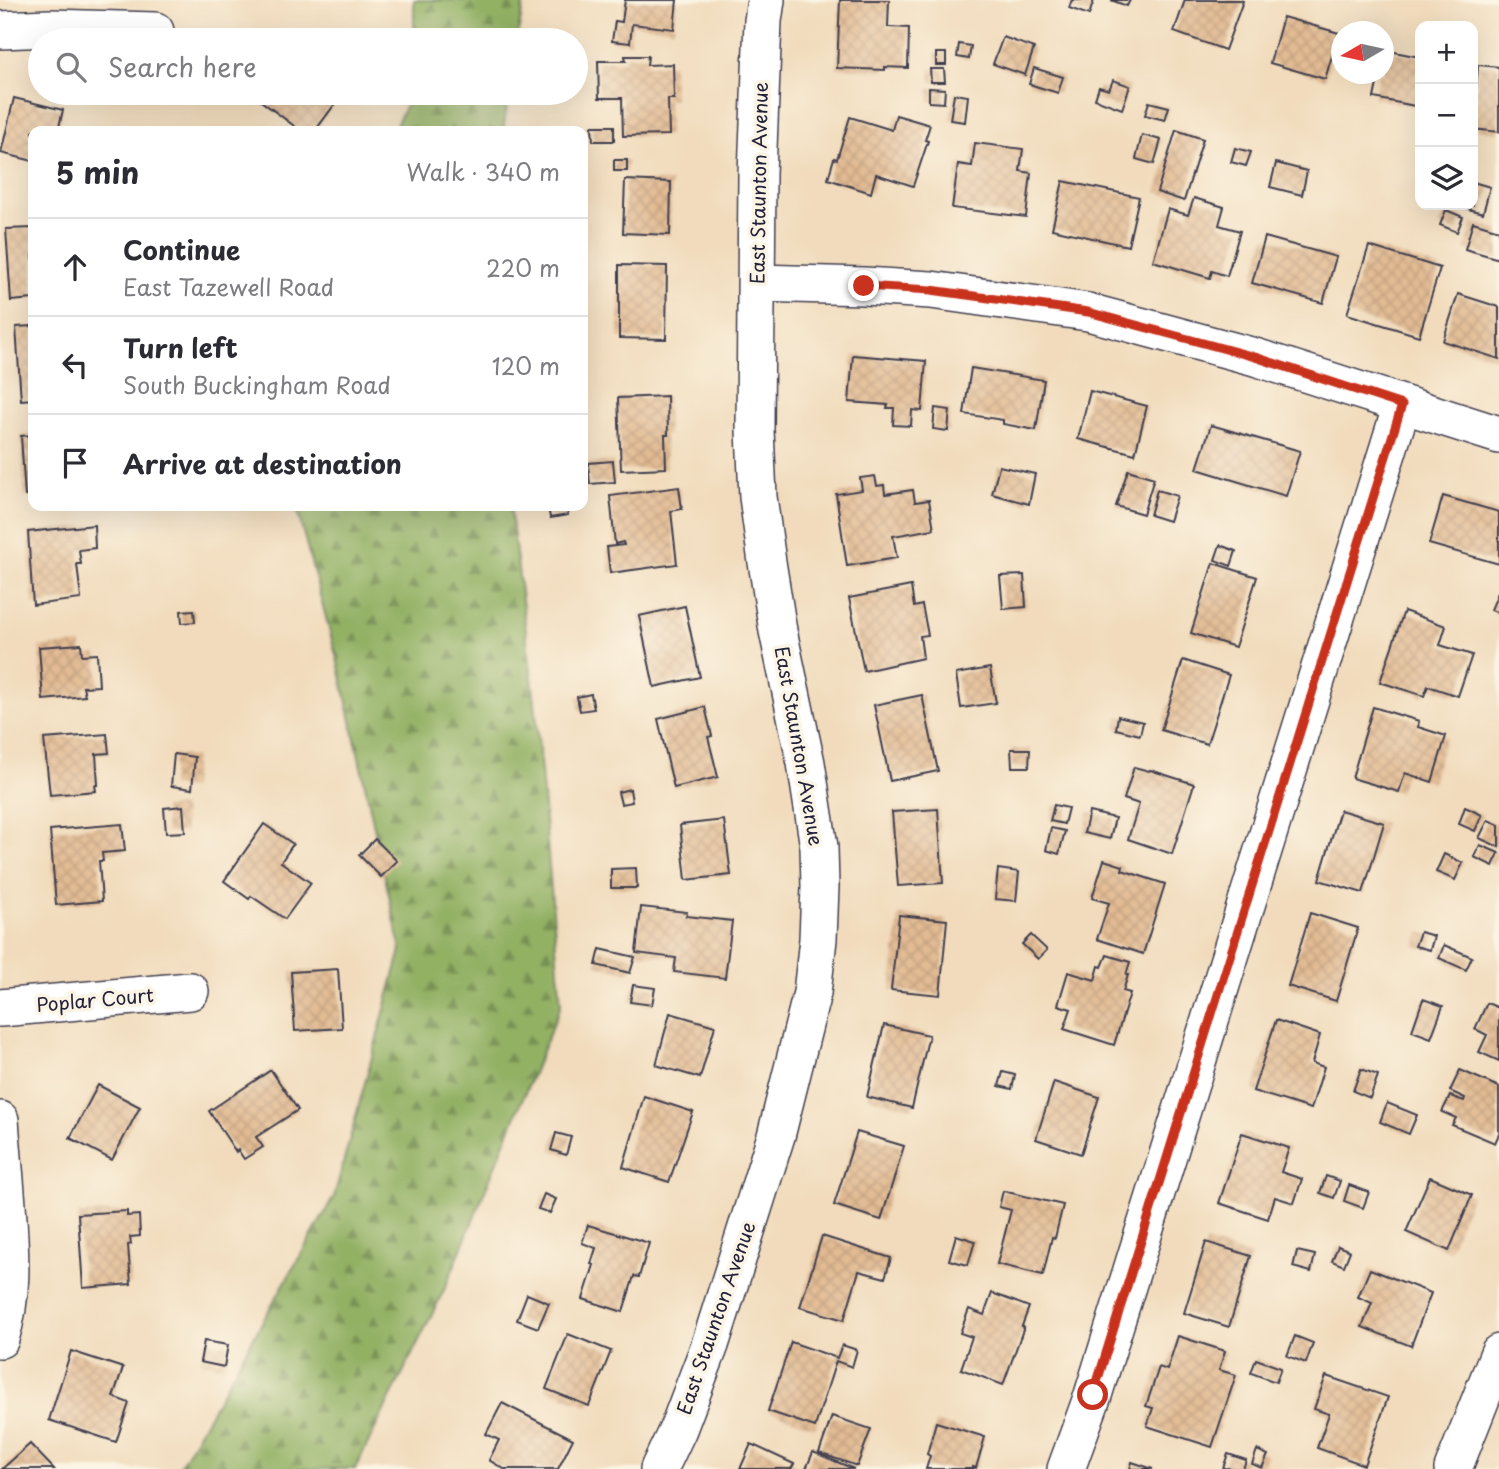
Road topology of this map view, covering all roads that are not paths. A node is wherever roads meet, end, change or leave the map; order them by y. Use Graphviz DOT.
graph roads {
  1 [pos="766,0"];
  2 [pos="28,29"];
  3 [pos="0,30"];
  4 [pos="757,283"];
  5 [pos="1402,405"];
  6 [pos="1499,435"];
  7 [pos="190,991"];
  8 [pos="0,1008"];
  9 [pos="0,1119"];
  10 [pos="0,1339"];
  11 [pos="1499,1353"];
  12 [pos="659,1469"];
  13 [pos="1066,1469"];
  14 [pos="1453,1469"];
  1 -- 4 [label="street, East Staunton Avenue"];
  2 -- 3 [label="street"];
  4 -- 5 [label="street"];
  4 -- 12 [label="street, East Staunton Avenue"];
  5 -- 6 [label="street"];
  5 -- 13 [label="street"];
  7 -- 8 [label="street, Poplar Court"];
  9 -- 10 [label="street"];
  11 -- 14 [label="street"];
}
